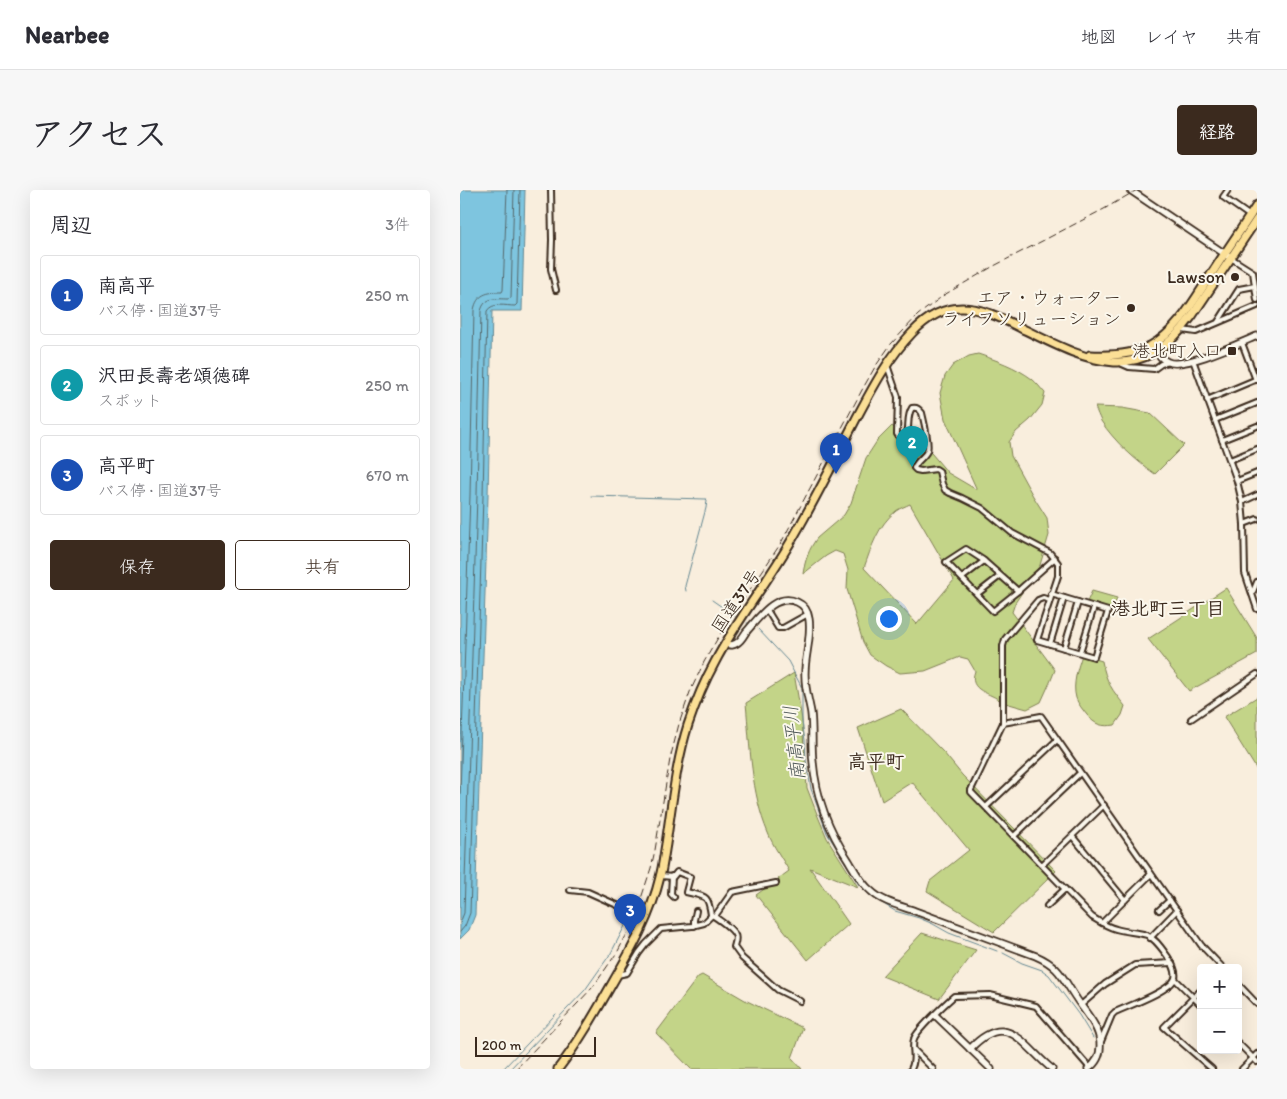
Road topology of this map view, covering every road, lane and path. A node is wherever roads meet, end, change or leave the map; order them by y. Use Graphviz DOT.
graph roads {
  1 [pos="551,190"];
  2 [pos="1130,190"];
  3 [pos="1228,190"];
  4 [pos="1257,206"];
  5 [pos="1254,219"];
  6 [pos="1224,254"];
  7 [pos="1232,258"];
  8 [pos="1252,272"];
  9 [pos="1257,275"];
  10 [pos="1255,286"];
  11 [pos="556,290"];
  12 [pos="1257,300"];
  13 [pos="1257,306"];
  14 [pos="1217,323"];
  15 [pos="1182,330"];
  16 [pos="1257,336"];
  17 [pos="1242,343"];
  18 [pos="1154,348"];
  19 [pos="1077,353"];
  20 [pos="1192,360"];
  21 [pos="1118,362"];
  22 [pos="1168,362"];
  23 [pos="887,364"];
  24 [pos="1257,380"];
  25 [pos="1207,400"];
  26 [pos="1257,403"];
  27 [pos="1215,420"];
  28 [pos="1257,426"];
  29 [pos="1222,440"];
  30 [pos="1257,449"];
  31 [pos="1230,460"];
  32 [pos="1257,473"];
  33 [pos="1237,481"];
  34 [pos="1257,495"];
  35 [pos="1242,502"];
  36 [pos="1257,519"];
  37 [pos="1244,524"];
  38 [pos="1055,558"];
  39 [pos="984,561"];
  40 [pos="1000,576"];
  41 [pos="962,578"];
  42 [pos="1257,582"];
  43 [pos="1018,591"];
  44 [pos="977,594"];
  45 [pos="1051,594"];
  46 [pos="1252,594"];
  47 [pos="1064,598"];
  48 [pos="1050,600"];
  49 [pos="1078,602"];
  50 [pos="1094,607"];
  51 [pos="1257,609"];
  52 [pos="767,610"];
  53 [pos="808,614"];
  54 [pos="725,644"];
  55 [pos="1050,644"];
  56 [pos="1064,648"];
  57 [pos="1080,652"];
  58 [pos="1257,674"];
  59 [pos="1191,719"];
  60 [pos="1003,723"];
  61 [pos="1057,740"];
  62 [pos="1080,772"];
  63 [pos="1104,805"];
  64 [pos="986,807"];
  65 [pos="1014,836"];
  66 [pos="1072,836"];
  67 [pos="1042,865"];
  68 [pos="1151,874"];
  69 [pos="661,876"];
  70 [pos="672,876"];
  71 [pos="776,883"];
  72 [pos="1066,889"];
  73 [pos="570,890"];
  74 [pos="674,896"];
  75 [pos="1125,900"];
  76 [pos="1170,900"];
  77 [pos="1047,906"];
  78 [pos="1159,910"];
  79 [pos="1177,910"];
  80 [pos="696,911"];
  81 [pos="713,916"];
  82 [pos="646,918"];
  83 [pos="1102,923"];
  84 [pos="694,926"];
  85 [pos="1150,938"];
  86 [pos="1172,963"];
  87 [pos="1219,964"];
  88 [pos="617,975"];
  89 [pos="1175,979"];
  90 [pos="1242,988"];
  91 [pos="1197,994"];
  92 [pos="1193,998"];
  93 [pos="800,1001"];
  94 [pos="1197,1002"];
  95 [pos="1257,1004"];
  96 [pos="1081,1005"];
  97 [pos="935,1015"];
  98 [pos="1100,1044"];
  99 [pos="1242,1047"];
  100 [pos="970,1049"];
  101 [pos="914,1050"];
  102 [pos="1257,1054"];
  103 [pos="1253,1058"];
  104 [pos="1257,1062"];
  105 [pos="1089,1068"];
  106 [pos="558,1069"];
  107 [pos="911,1069"];
  108 [pos="933,1069"];
  109 [pos="991,1069"];
  110 [pos="1052,1069"];
  111 [pos="1212,1069"];
  112 [pos="1242,1069"];
  1 -- 11 [label="street"];
  2 -- 6 [label="street"];
  3 -- 5 [label="street"];
  4 -- 5 [label="highway, 国道37号"];
  5 -- 6 [label="highway, 国道37号"];
  5 -- 7 [label="highway, 国道37号"];
  6 -- 7 [label="street"];
  6 -- 18 [label="highway, 国道37号"];
  7 -- 8 [label="street"];
  7 -- 15 [label="highway, 国道37号"];
  8 -- 9 [label="street"];
  8 -- 10 [label="street"];
  10 -- 12 [label="street"];
  10 -- 14 [label="street"];
  13 -- 14 [label="street"];
  14 -- 15 [label="street"];
  15 -- 18 [label="highway, 国道37号"];
  16 -- 17 [label="street"];
  17 -- 20 [label="street"];
  17 -- 24 [label="street"];
  18 -- 19 [label="highway, 国道37号"];
  18 -- 21 [label="highway, 国道37号"];
  18 -- 22 [label="street"];
  19 -- 21 [label="highway, 国道37号"];
  19 -- 23 [label="highway, 国道37号"];
  20 -- 22 [label="street"];
  20 -- 25 [label="street"];
  21 -- 22 [label="street"];
  23 -- 38 [label="street"];
  23 -- 54 [label="highway, 国道37号"];
  24 -- 25 [label="street"];
  25 -- 27 [label="street"];
  26 -- 27 [label="street"];
  27 -- 29 [label="street"];
  28 -- 29 [label="street"];
  29 -- 31 [label="street"];
  30 -- 31 [label="street"];
  31 -- 33 [label="street"];
  32 -- 33 [label="street"];
  33 -- 35 [label="street"];
  34 -- 35 [label="street"];
  35 -- 37 [label="street"];
  36 -- 37 [label="street"];
  37 -- 46 [label="street"];
  38 -- 43 [label="street"];
  38 -- 45 [label="street"];
  39 -- 40 [label="street"];
  39 -- 41 [label="street"];
  39 -- 41 [label="street"];
  40 -- 43 [label="street"];
  40 -- 44 [label="street"];
  41 -- 44 [label="street"];
  42 -- 46 [label="street"];
  43 -- 44 [label="street"];
  45 -- 47 [label="street"];
  45 -- 48 [label="street"];
  46 -- 51 [label="street"];
  47 -- 49 [label="street"];
  47 -- 55 [label="street"];
  48 -- 55 [label="street"];
  48 -- 60 [label="street"];
  49 -- 50 [label="street"];
  49 -- 56 [label="street"];
  50 -- 57 [label="street"];
  50 -- 57 [label="street"];
  52 -- 53 [label="street"];
  52 -- 53 [label="street"];
  52 -- 54 [label="street"];
  53 -- 96 [label="street"];
  54 -- 69 [label="highway, 国道37号"];
  55 -- 56 [label="street"];
  56 -- 57 [label="street"];
  58 -- 59 [label="street"];
  60 -- 61 [label="street"];
  60 -- 64 [label="street"];
  61 -- 62 [label="street"];
  61 -- 64 [label="street"];
  62 -- 63 [label="street"];
  62 -- 65 [label="street"];
  63 -- 66 [label="street"];
  63 -- 68 [label="street"];
  64 -- 65 [label="street"];
  65 -- 67 [label="street"];
  66 -- 67 [label="street"];
  66 -- 75 [label="street"];
  67 -- 72 [label="street"];
  68 -- 75 [label="street"];
  68 -- 76 [label="street"];
  69 -- 70 [label="street"];
  69 -- 82 [label="highway, 国道37号"];
  70 -- 74 [label="street"];
  70 -- 81 [label="street"];
  71 -- 81 [label="street"];
  72 -- 77 [label="street"];
  72 -- 83 [label="street"];
  73 -- 82 [label="street"];
  75 -- 83 [label="street"];
  76 -- 78 [label="street"];
  76 -- 79 [label="street"];
  79 -- 85 [label="street"];
  79 -- 87 [label="street"];
  80 -- 84 [label="street"];
  81 -- 84 [label="street"];
  81 -- 93 [label="street"];
  82 -- 88 [label="highway, 国道37号"];
  83 -- 85 [label="street"];
  84 -- 88 [label="street"];
  85 -- 86 [label="street"];
  86 -- 89 [label="street"];
  86 -- 96 [label="street"];
  88 -- 106 [label="highway, 国道37号"];
  89 -- 92 [label="street"];
  89 -- 98 [label="street"];
  90 -- 95 [label="street"];
  91 -- 92 [label="street"];
  92 -- 94 [label="street"];
  92 -- 111 [label="street"];
  96 -- 98 [label="street"];
  97 -- 100 [label="street"];
  97 -- 101 [label="street"];
  97 -- 105 [label="street"];
  98 -- 105 [label="street"];
  99 -- 103 [label="street"];
  100 -- 109 [label="street"];
  100 -- 110 [label="street"];
  101 -- 107 [label="street"];
  101 -- 108 [label="street"];
  102 -- 103 [label="street"];
  103 -- 104 [label="street"];
  103 -- 112 [label="street"];
}
